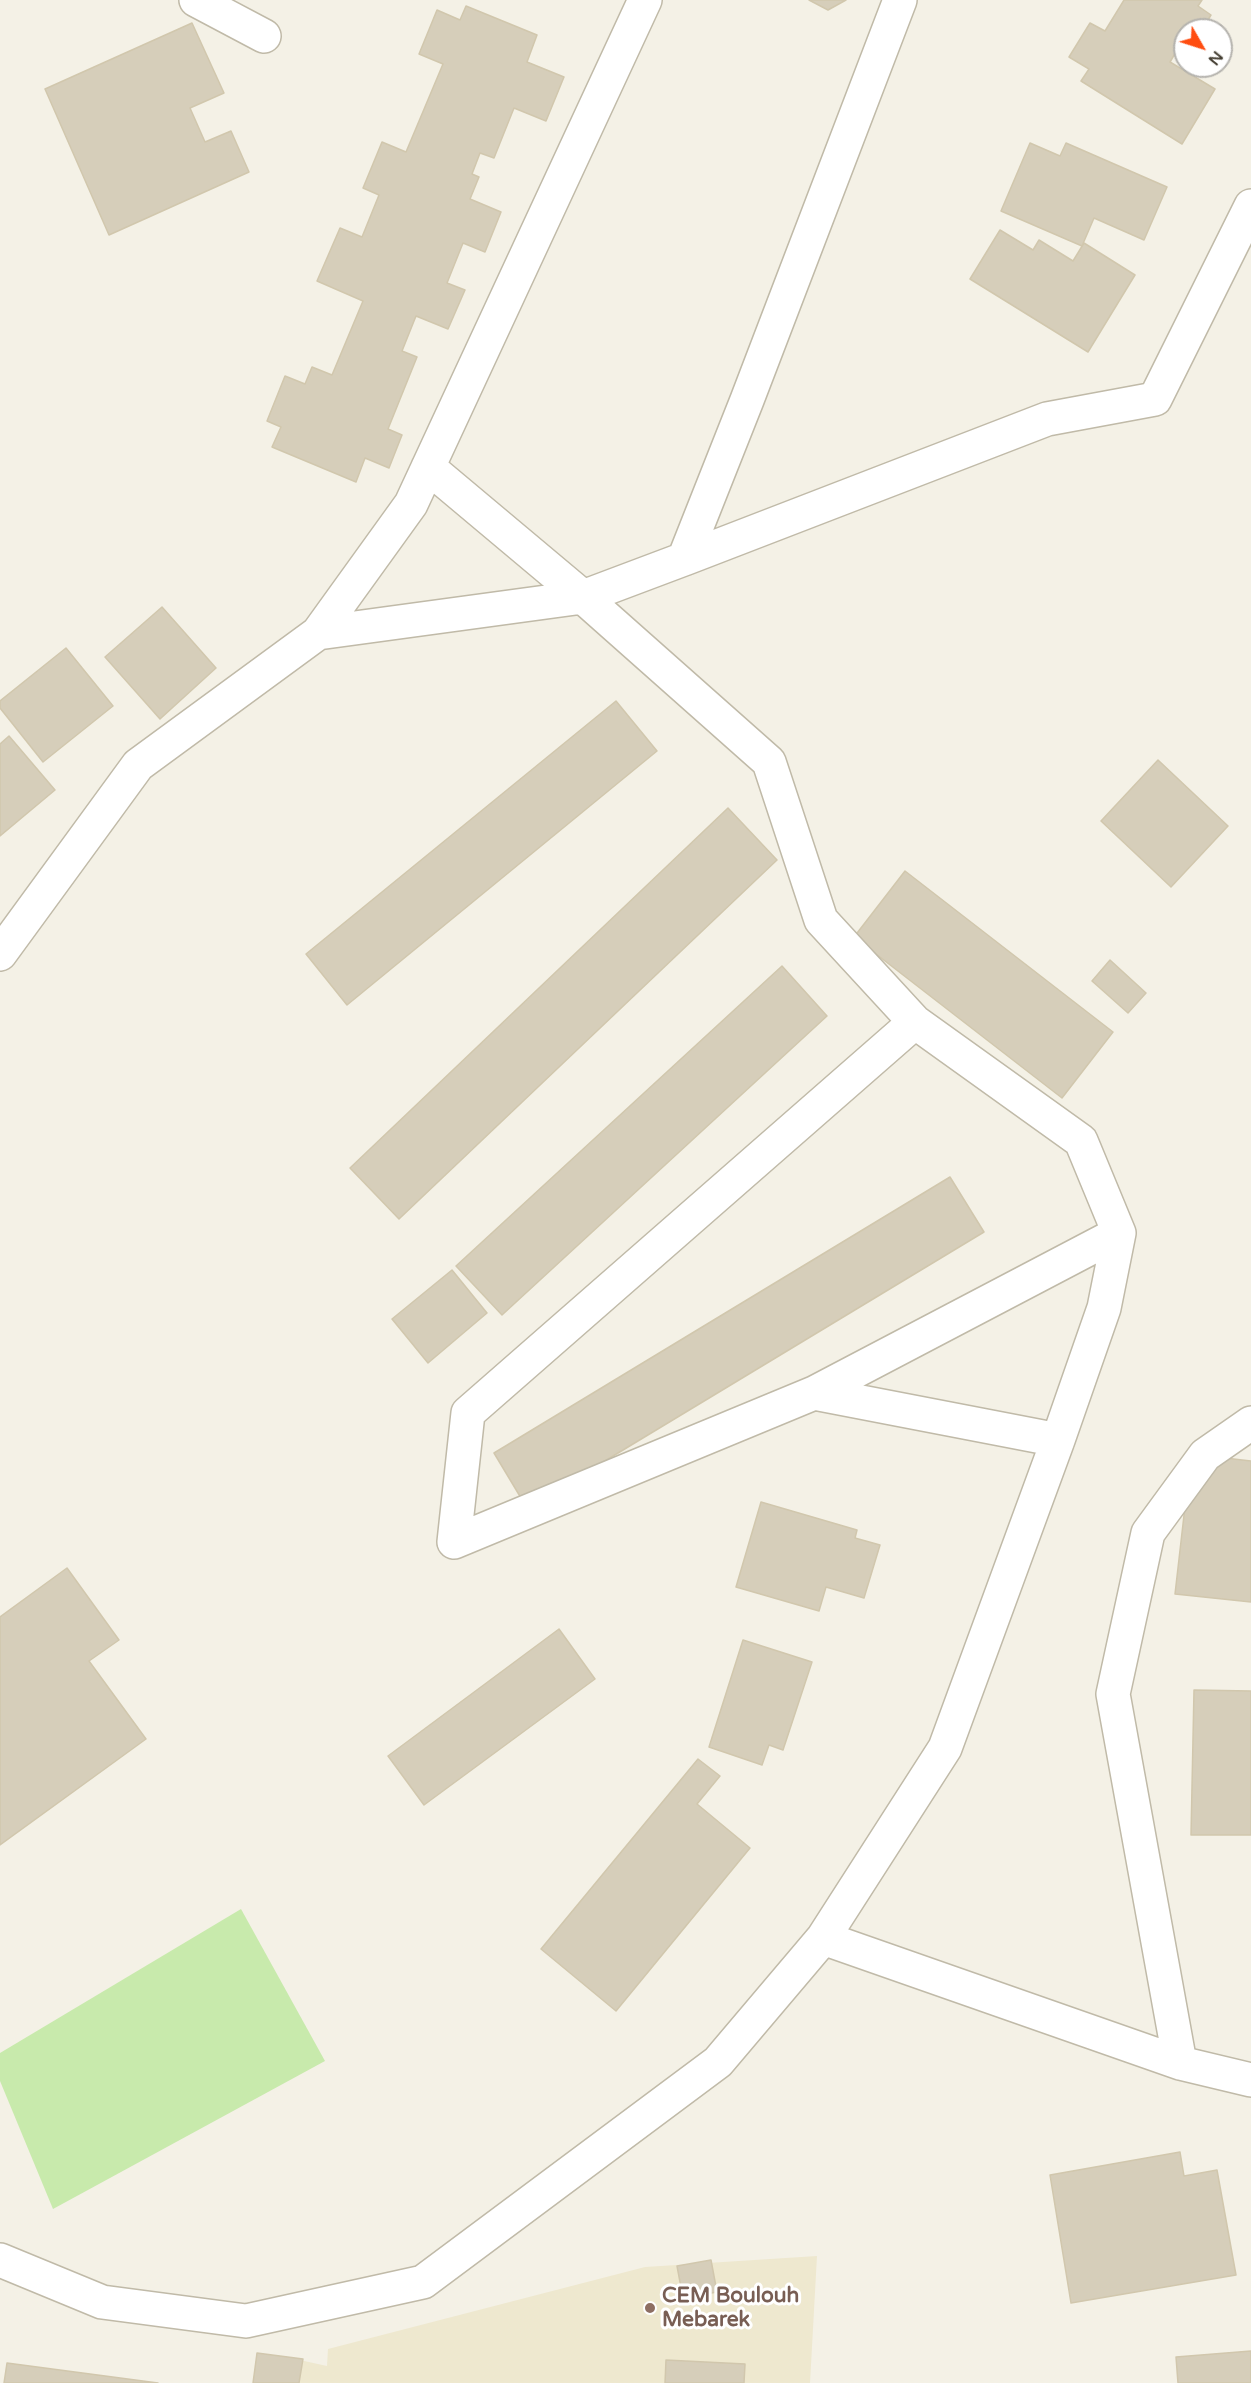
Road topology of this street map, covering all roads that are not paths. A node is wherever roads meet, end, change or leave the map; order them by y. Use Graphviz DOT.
graph roads {
  1 [pos="196,0"];
  2 [pos="645,0"];
  3 [pos="900,0"];
  4 [pos="264,36"];
  5 [pos="1251,206"];
  6 [pos="428,467"];
  7 [pos="684,559"];
  8 [pos="583,597"];
  9 [pos="318,633"];
  10 [pos="0,954"];
  11 [pos="915,1022"];
  12 [pos="1119,1233"];
  13 [pos="814,1393"];
  14 [pos="1251,1423"];
  15 [pos="1058,1440"];
  16 [pos="823,1938"];
  17 [pos="1180,2063"];
  18 [pos="1251,2080"];
  19 [pos="0,2260"];
  1 -- 4 [label="street"];
  2 -- 6 [label="street"];
  3 -- 7 [label="street"];
  5 -- 7 [label="street"];
  6 -- 8 [label="street"];
  6 -- 9 [label="street"];
  7 -- 8 [label="street"];
  8 -- 9 [label="street"];
  8 -- 11 [label="street"];
  9 -- 10 [label="street"];
  11 -- 12 [label="street"];
  11 -- 13 [label="street"];
  12 -- 13 [label="street"];
  12 -- 15 [label="street"];
  13 -- 15 [label="street"];
  14 -- 17 [label="street"];
  15 -- 16 [label="street"];
  16 -- 17 [label="street"];
  16 -- 19 [label="street"];
  17 -- 18 [label="street"];
}
